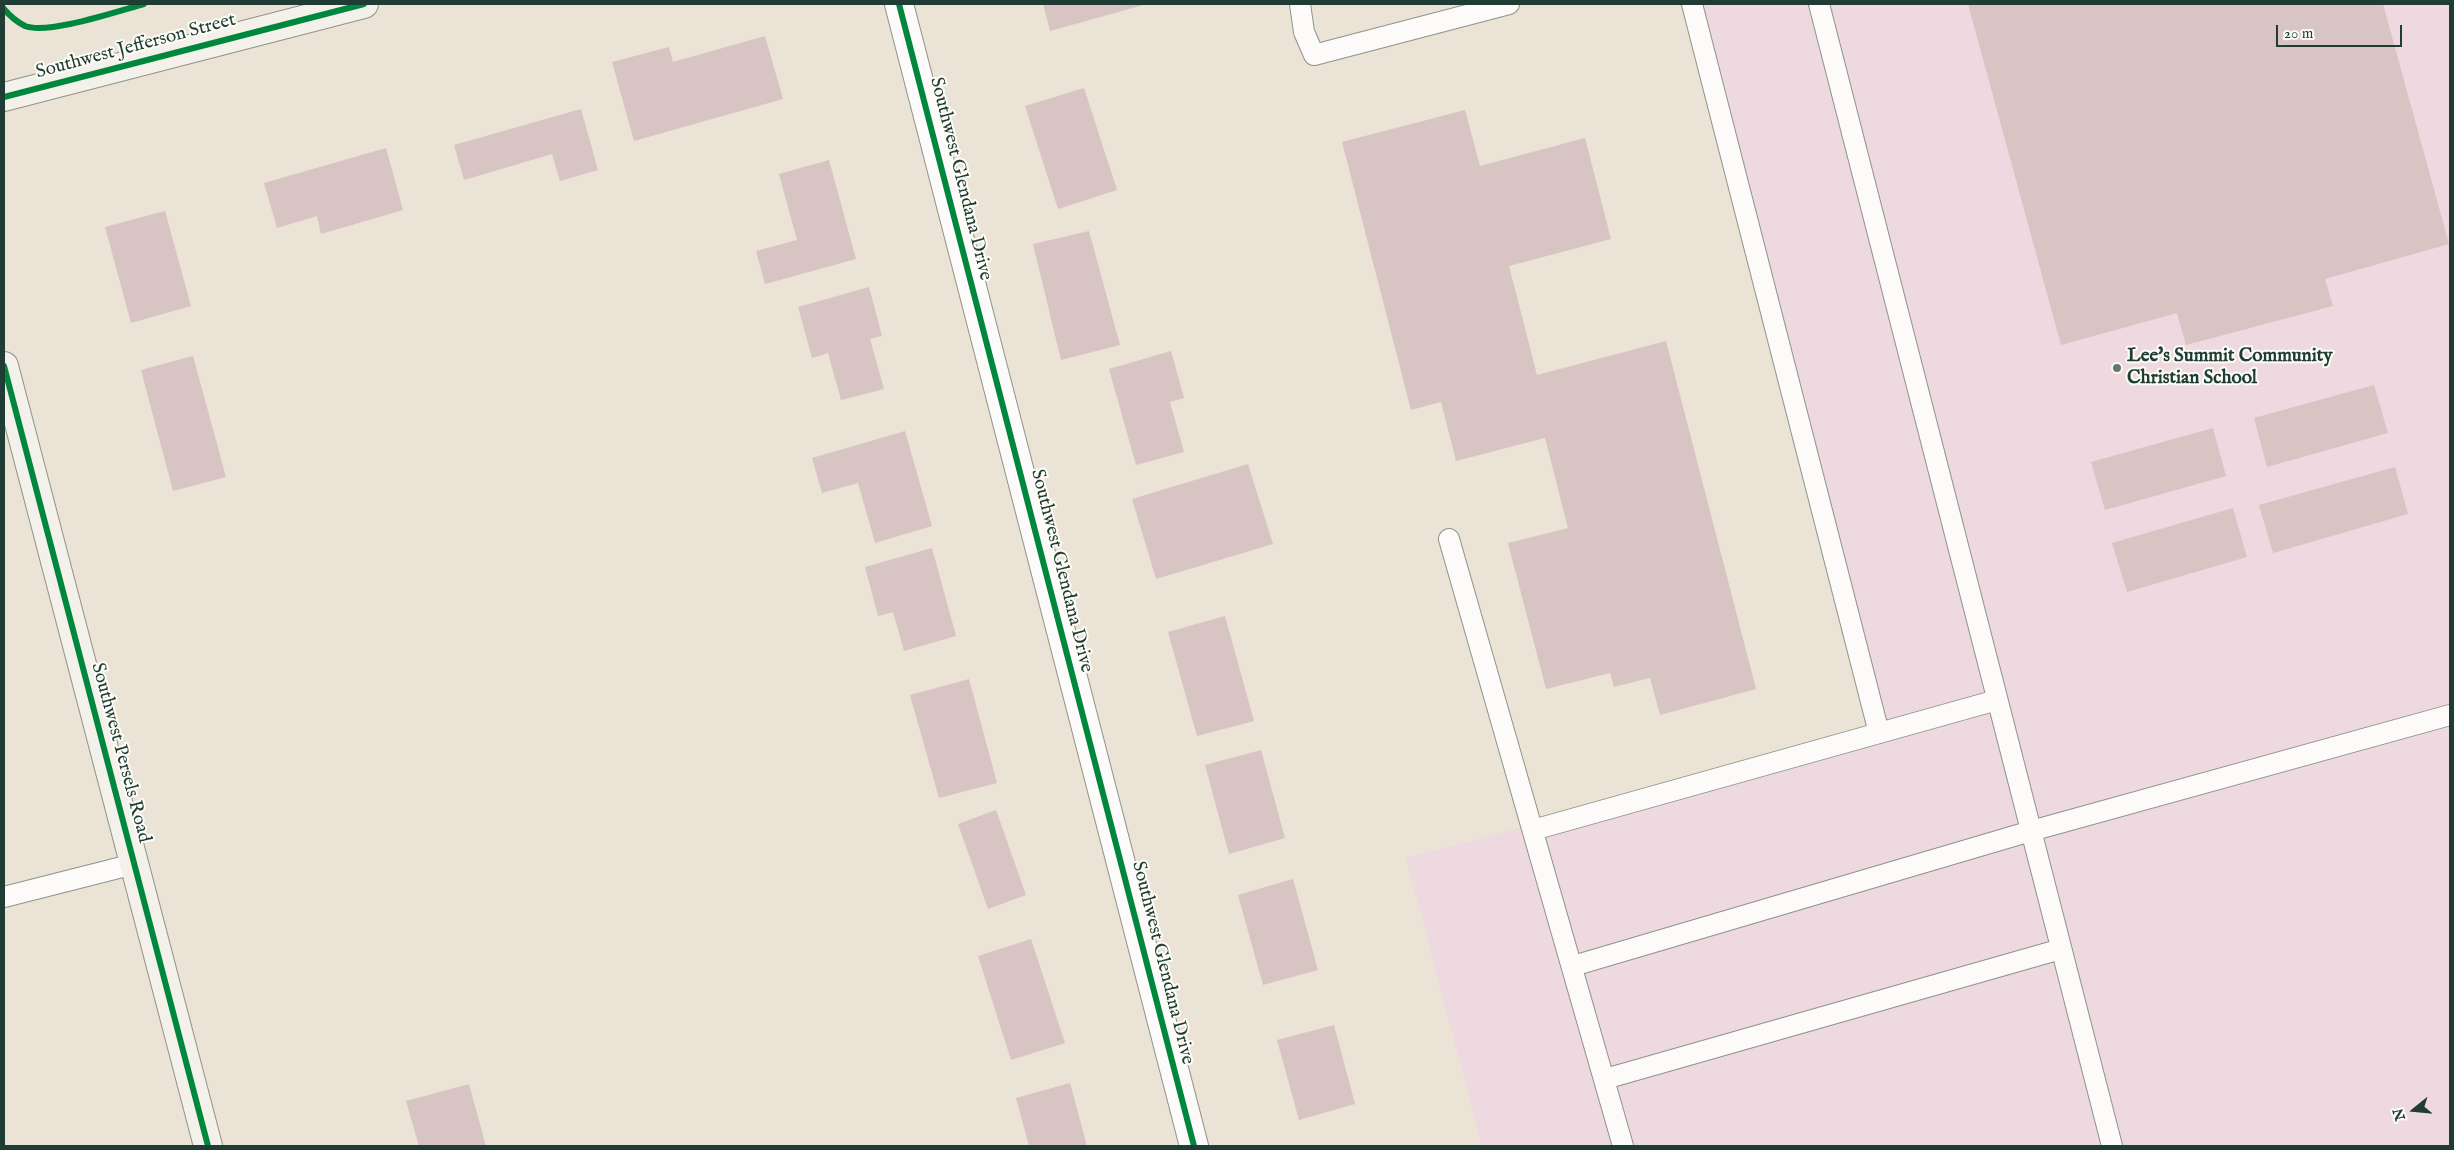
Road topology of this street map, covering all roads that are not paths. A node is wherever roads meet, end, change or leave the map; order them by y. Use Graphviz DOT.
graph roads {
  1 [pos="364,4"];
  2 [pos="899,4"];
  3 [pos="1300,4"];
  4 [pos="1509,4"];
  5 [pos="1692,4"];
  6 [pos="1820,4"];
  7 [pos="4,97"];
  8 [pos="4,366"];
  9 [pos="1449,539"];
  10 [pos="1997,700"];
  11 [pos="2450,715"];
  12 [pos="1879,733"];
  13 [pos="1533,830"];
  14 [pos="2031,831"];
  15 [pos="134,864"];
  16 [pos="4,896"];
  17 [pos="2061,949"];
  18 [pos="1572,966"];
  19 [pos="1605,1078"];
  20 [pos="208,1146"];
  21 [pos="1194,1146"];
  22 [pos="1622,1146"];
  23 [pos="2112,1146"];
  1 -- 7 [label="street, Southwest Jefferson Street"];
  2 -- 21 [label="street, Southwest Glendana Drive"];
  3 -- 4 [label="lane"];
  5 -- 12 [label="lane"];
  6 -- 10 [label="lane"];
  8 -- 15 [label="street, Southwest Persels Road"];
  9 -- 13 [label="lane"];
  10 -- 12 [label="lane"];
  10 -- 14 [label="lane"];
  11 -- 14 [label="lane"];
  12 -- 13 [label="lane"];
  13 -- 18 [label="lane"];
  14 -- 17 [label="lane"];
  14 -- 18 [label="lane"];
  15 -- 16 [label="lane"];
  15 -- 20 [label="street, Southwest Persels Road"];
  17 -- 19 [label="lane"];
  17 -- 23 [label="lane"];
  18 -- 19 [label="lane"];
  19 -- 22 [label="lane"];
}
